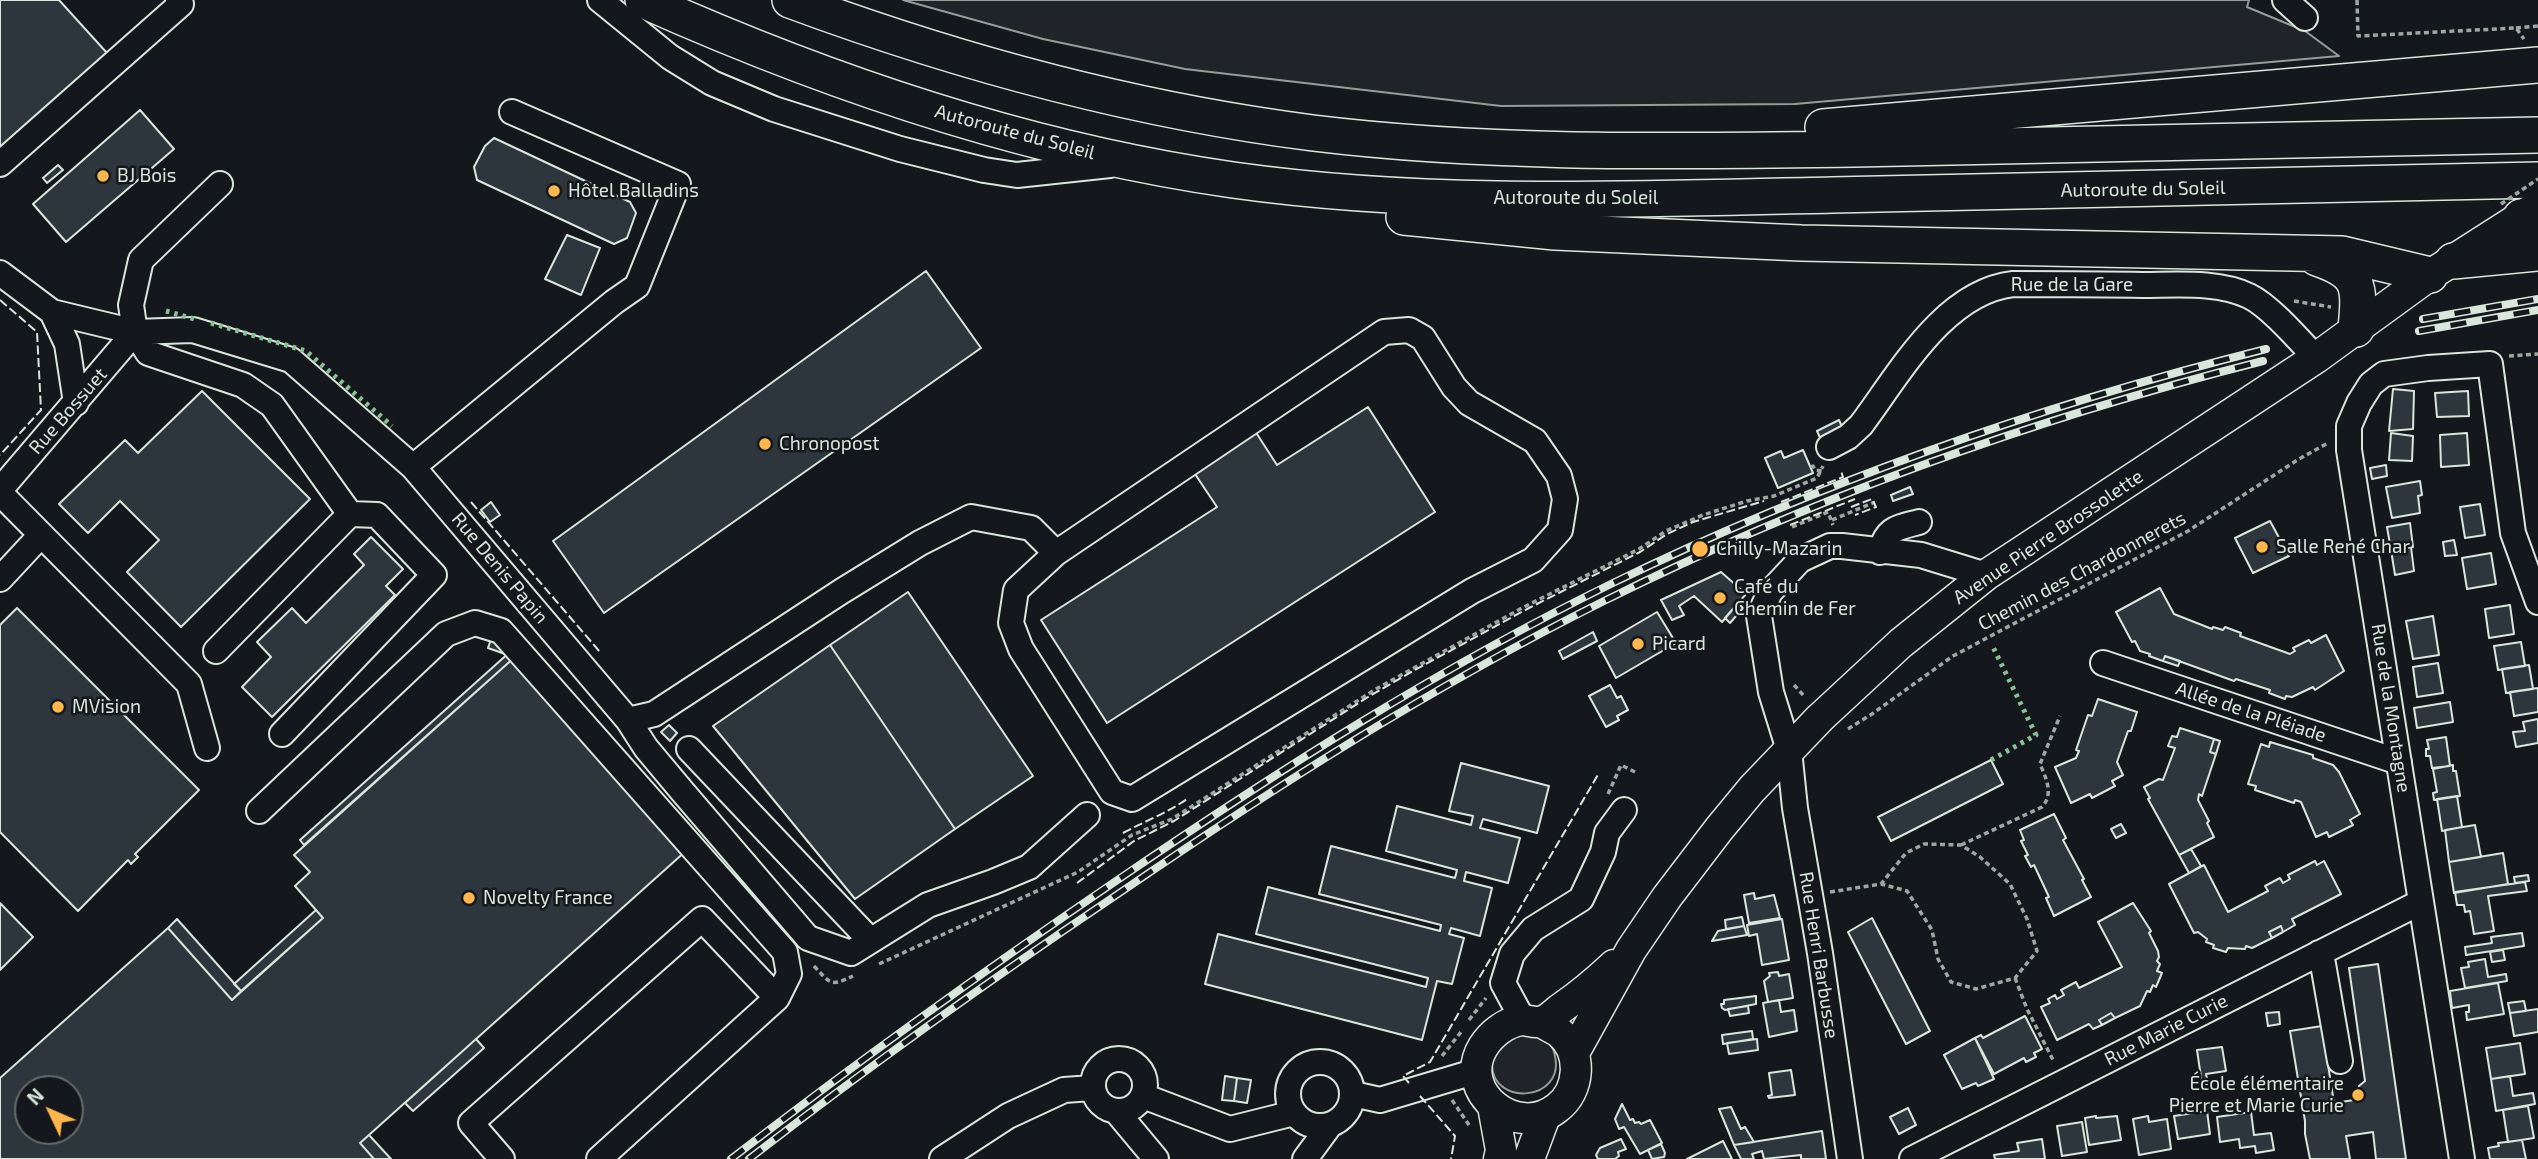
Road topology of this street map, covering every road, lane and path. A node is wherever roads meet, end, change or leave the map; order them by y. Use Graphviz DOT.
graph roads {
  1 [pos="178,0"];
  2 [pos="600,0"];
  3 [pos="643,0"];
  4 [pos="790,0"];
  5 [pos="2285,0"];
  6 [pos="2357,0"];
  7 [pos="2305,18"];
  8 [pos="2538,26"];
  9 [pos="2516,28"];
  10 [pos="2534,52"];
  11 [pos="512,113"];
  12 [pos="2538,135"];
  13 [pos="1723,150"];
  14 [pos="1138,162"];
  15 [pos="0,164"];
  16 [pos="2538,180"];
  17 [pos="220,184"];
  18 [pos="1377,195"];
  19 [pos="2525,216"];
  20 [pos="2538,253"];
  21 [pos="2307,254"];
  22 [pos="2442,268"];
  23 [pos="0,273"];
  24 [pos="52,312"];
  25 [pos="2356,329"];
  26 [pos="135,332"];
  27 [pos="2316,358"];
  28 [pos="76,403"];
  29 [pos="2334,439"];
  30 [pos="1826,456"];
  31 [pos="413,467"];
  32 [pos="0,491"];
  33 [pos="1875,502"];
  34 [pos="350,514"];
  35 [pos="1831,521"];
  36 [pos="1792,527"];
  37 [pos="1836,534"];
  38 [pos="41,535"];
  39 [pos="1880,552"];
  40 [pos="1056,553"];
  41 [pos="1909,554"];
  42 [pos="1986,575"];
  43 [pos="0,579"];
  44 [pos="2538,602"];
  45 [pos="216,651"];
  46 [pos="2102,663"];
  47 [pos="1787,678"];
  48 [pos="1811,704"];
  49 [pos="2060,716"];
  50 [pos="628,720"];
  51 [pos="1845,730"];
  52 [pos="282,734"];
  53 [pos="207,748"];
  54 [pos="689,749"];
  55 [pos="1789,750"];
  56 [pos="2399,762"];
  57 [pos="1623,810"];
  58 [pos="258,811"];
  59 [pos="1087,815"];
  60 [pos="1172,819"];
  61 [pos="1961,845"];
  62 [pos="1881,884"];
  63 [pos="1811,895"];
  64 [pos="2421,902"];
  65 [pos="870,940"];
  66 [pos="1632,950"];
  67 [pos="2319,953"];
  68 [pos="2015,978"];
  69 [pos="777,998"];
  70 [pos="1532,1021"];
  71 [pos="1574,1053"];
  72 [pos="2340,1061"];
  73 [pos="1477,1071"];
  74 [pos="2064,1081"];
  75 [pos="1092,1088"];
  76 [pos="1353,1094"];
  77 [pos="1143,1096"];
  78 [pos="1493,1106"];
  79 [pos="1116,1111"];
  80 [pos="1294,1113"];
  81 [pos="1545,1116"];
  82 [pos="1330,1125"];
  83 [pos="1304,1158"];
  84 [pos="502,1159"];
  85 [pos="599,1159"];
  86 [pos="943,1159"];
  87 [pos="1156,1159"];
  88 [pos="1499,1159"];
  89 [pos="1529,1159"];
  90 [pos="1850,1159"];
  91 [pos="1912,1159"];
  92 [pos="2462,1159"];
  1 -- 15 [label="street"];
  2 -- 14 [label="street"];
  3 -- 14 [label="highway, Autoroute du Soleil"];
  4 -- 13 [label="highway"];
  5 -- 7 [label="street"];
  6 -- 9 [label="path"];
  8 -- 9 [label="path"];
  9 -- 10 [label="path"];
  10 -- 13 [label="highway"];
  11 -- 31 [label="street"];
  12 -- 13 [label="highway"];
  14 -- 18 [label="highway, Autoroute du Soleil"];
  16 -- 18 [label="highway, Autoroute du Soleil"];
  16 -- 19 [label="path, bridge"];
  17 -- 26 [label="street"];
  18 -- 21 [label="highway"];
  19 -- 22 [label="main road, Avenue Pierre Brossolette"];
  20 -- 22 [label="highway"];
  21 -- 22 [label="highway"];
  21 -- 25 [label="highway"];
  22 -- 25 [label="main road, Avenue Pierre Brossolette"];
  23 -- 24 [label="street, Rue Denis Papin"];
  24 -- 26 [label="street, Rue Denis Papin"];
  24 -- 28 [label="street, Rue Denis Papin"];
  25 -- 27 [label="main road, Avenue Pierre Brossolette"];
  26 -- 28 [label="street, Rue Bossuet"];
  26 -- 31 [label="street, Rue Denis Papin"];
  26 -- 34 [label="street"];
  27 -- 30 [label="street, Rue de la Gare"];
  27 -- 42 [label="main road, Avenue Pierre Brossolette"];
  28 -- 32 [label="street, Rue Bossuet"];
  29 -- 51 [label="path, Chemin des Chardonnerets"];
  30 -- 60 [label="path"];
  31 -- 50 [label="street, Rue Denis Papin"];
  32 -- 38 [label="street"];
  33 -- 35 [label="path"];
  34 -- 45 [label="street"];
  34 -- 52 [label="street"];
  35 -- 36 [label="path"];
  35 -- 37 [label="path"];
  38 -- 43 [label="street"];
  38 -- 53 [label="street"];
  39 -- 41 [label="street, Rue Henri Barbusse"];
  39 -- 41 [label="street"];
  39 -- 55 [label="street, Rue Henri Barbusse"];
  40 -- 40 [label="street"];
  40 -- 50 [label="street"];
  41 -- 42 [label="street, Rue Henri Barbusse"];
  42 -- 55 [label="main road, Avenue Pierre Brossolette"];
  44 -- 56 [label="street, Rue de la Montagne"];
  46 -- 56 [label="street, Allée de la Pléiade"];
  47 -- 48 [label="path"];
  49 -- 61 [label="path"];
  50 -- 65 [label="street, Rue Denis Papin"];
  54 -- 65 [label="street"];
  55 -- 63 [label="street, Rue Henri Barbusse"];
  55 -- 66 [label="main road, Avenue Pierre Brossolette"];
  56 -- 64 [label="street, Rue de la Montagne"];
  57 -- 70 [label="street"];
  58 -- 69 [label="street"];
  59 -- 65 [label="street"];
  61 -- 62 [label="path"];
  61 -- 68 [label="path"];
  62 -- 63 [label="path"];
  62 -- 68 [label="path"];
  63 -- 90 [label="street, Rue Henri Barbusse"];
  64 -- 67 [label="street, Rue Marie Curie"];
  64 -- 92 [label="street, Rue de la Montagne"];
  66 -- 70 [label="main road, Avenue Pierre Brossolette"];
  66 -- 71 [label="main road, Avenue Pierre Brossolette"];
  67 -- 72 [label="street"];
  67 -- 74 [label="street, Rue Marie Curie"];
  68 -- 74 [label="path"];
  69 -- 84 [label="street"];
  69 -- 85 [label="street"];
  70 -- 71 [label="main road"];
  70 -- 73 [label="main road, Avenue Pierre Brossolette"];
  71 -- 81 [label="main road, Avenue Pierre Brossolette"];
  73 -- 76 [label="street"];
  73 -- 78 [label="main road"];
  74 -- 91 [label="street, Rue Marie Curie"];
  75 -- 77 [label="street"];
  75 -- 79 [label="street"];
  75 -- 86 [label="street"];
  76 -- 80 [label="street"];
  76 -- 82 [label="street"];
  77 -- 79 [label="street"];
  77 -- 80 [label="street"];
  78 -- 81 [label="main road"];
  78 -- 88 [label="main road"];
  79 -- 87 [label="street"];
  80 -- 82 [label="street"];
  81 -- 89 [label="main road, Avenue Pierre Brossolette"];
  82 -- 83 [label="street"];
}
